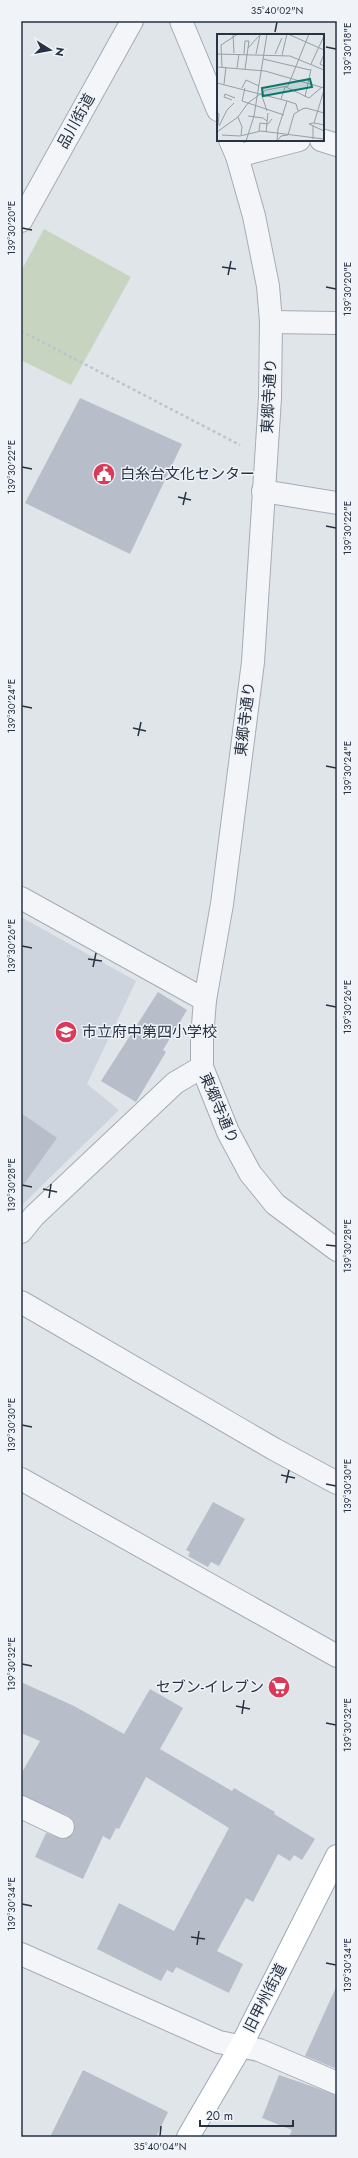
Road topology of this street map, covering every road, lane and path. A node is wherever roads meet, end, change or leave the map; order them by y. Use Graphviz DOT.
graph roads {
  1 [pos="132,21"];
  2 [pos="181,21"];
  3 [pos="217,108"];
  4 [pos="292,141"];
  5 [pos="324,141"];
  6 [pos="337,146"];
  7 [pos="233,148"];
  8 [pos="21,221"];
  9 [pos="271,322"];
  10 [pos="337,323"];
  11 [pos="21,331"];
  12 [pos="265,458"];
  13 [pos="263,492"];
  14 [pos="337,503"];
  15 [pos="21,898"];
  16 [pos="205,1000"];
  17 [pos="202,1067"];
  18 [pos="21,1232"];
  19 [pos="337,1250"];
  20 [pos="21,1302"];
  21 [pos="21,1479"];
  22 [pos="337,1483"];
  23 [pos="337,1656"];
  24 [pos="21,1807"];
  25 [pos="63,1827"];
  26 [pos="337,1856"];
  27 [pos="21,1954"];
  28 [pos="241,2046"];
  29 [pos="337,2083"];
  30 [pos="188,2137"];
  1 -- 8 [label="street, 品川街道"];
  2 -- 3 [label="street"];
  4 -- 7 [label="street"];
  5 -- 6 [label="street"];
  7 -- 9 [label="street, 東郷寺通り"];
  9 -- 10 [label="street"];
  9 -- 12 [label="street, 東郷寺通り"];
  11 -- 12 [label="path"];
  12 -- 13 [label="street, 東郷寺通り"];
  13 -- 14 [label="street"];
  13 -- 16 [label="street, 東郷寺通り"];
  15 -- 16 [label="street"];
  16 -- 17 [label="street, 東郷寺通り"];
  17 -- 18 [label="street"];
  17 -- 19 [label="street, 東郷寺通り"];
  20 -- 22 [label="street"];
  21 -- 23 [label="street"];
  24 -- 25 [label="street"];
  26 -- 28 [label="main road, 旧甲州街道"];
  27 -- 28 [label="street"];
  28 -- 29 [label="street"];
  28 -- 30 [label="main road, 旧甲州街道"];
}
